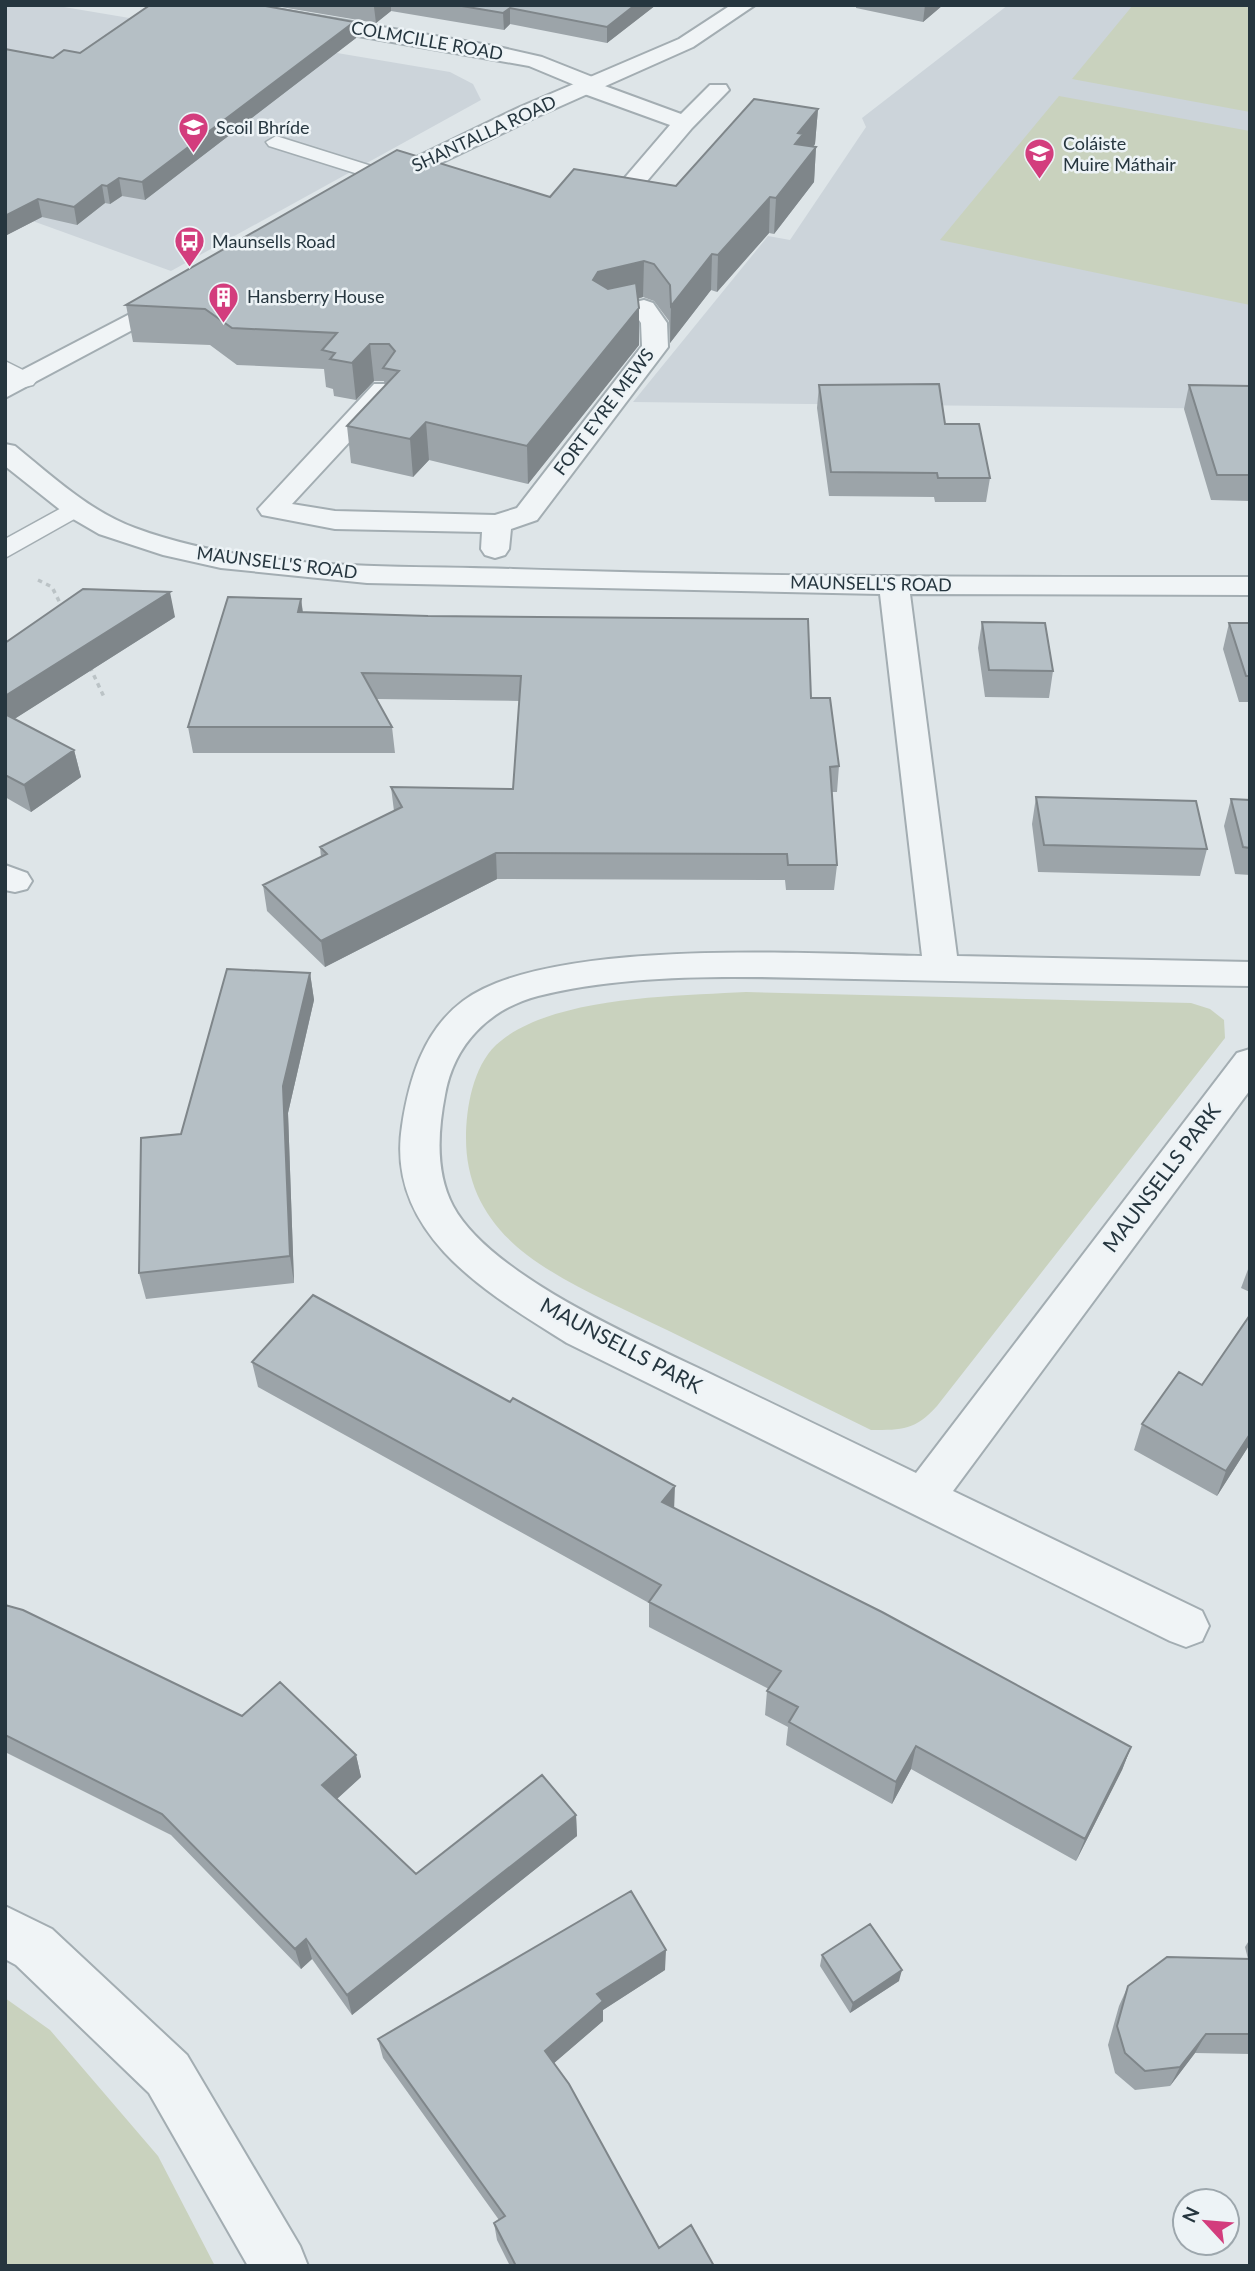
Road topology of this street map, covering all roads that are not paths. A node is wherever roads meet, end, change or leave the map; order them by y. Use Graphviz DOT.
graph roads {
  1 [pos="215,5"];
  2 [pos="338,5"];
  3 [pos="745,5"];
  4 [pos="316,22"];
  5 [pos="589,86"];
  6 [pos="718,90"];
  7 [pos="684,123"];
  8 [pos="276,142"];
  9 [pos="390,178"];
  10 [pos="573,192"];
  11 [pos="359,195"];
  12 [pos="191,288"];
  13 [pos="609,314"];
  14 [pos="12,379"];
  15 [pos="383,390"];
  16 [pos="5,452"];
  17 [pos="76,508"];
  18 [pos="497,524"];
  19 [pos="5,550"];
  20 [pos="493,578"];
  21 [pos="894,584"];
  22 [pos="1250,586"];
  23 [pos="941,969"];
  24 [pos="1250,974"];
  25 [pos="1250,1062"];
  26 [pos="924,1496"];
  27 [pos="1186,1626"];
  28 [pos="5,1931"];
  29 [pos="280,2266"];
  1 -- 4 [label="street, COLMCILLE ROAD"];
  2 -- 4 [label="street"];
  3 -- 5 [label="street, SHANTALLA ROAD"];
  4 -- 5 [label="street, COLMCILLE ROAD"];
  5 -- 7 [label="street, COLMCILLE ROAD"];
  5 -- 9 [label="street, SHANTALLA ROAD"];
  6 -- 7 [label="street"];
  7 -- 10 [label="street"];
  8 -- 9 [label="lane"];
  9 -- 11 [label="street, SHANTALLA ROAD"];
  12 -- 14 [label="street"];
  13 -- 18 [label="street, FORT EYRE MEWS"];
  15 -- 18 [label="street"];
  16 -- 17 [label="street, MAUNSELL'S ROAD"];
  17 -- 19 [label="lane"];
  17 -- 20 [label="street, MAUNSELL'S ROAD"];
  18 -- 20 [label="street"];
  20 -- 21 [label="street, MAUNSELL'S ROAD"];
  21 -- 22 [label="street, MAUNSELL'S ROAD"];
  21 -- 23 [label="street"];
  23 -- 24 [label="street, MAUNSELLS PARK"];
  23 -- 26 [label="street, MAUNSELLS PARK"];
  25 -- 26 [label="street, MAUNSELLS PARK"];
  26 -- 27 [label="street, MAUNSELLS PARK"];
  28 -- 29 [label="street"];
}
